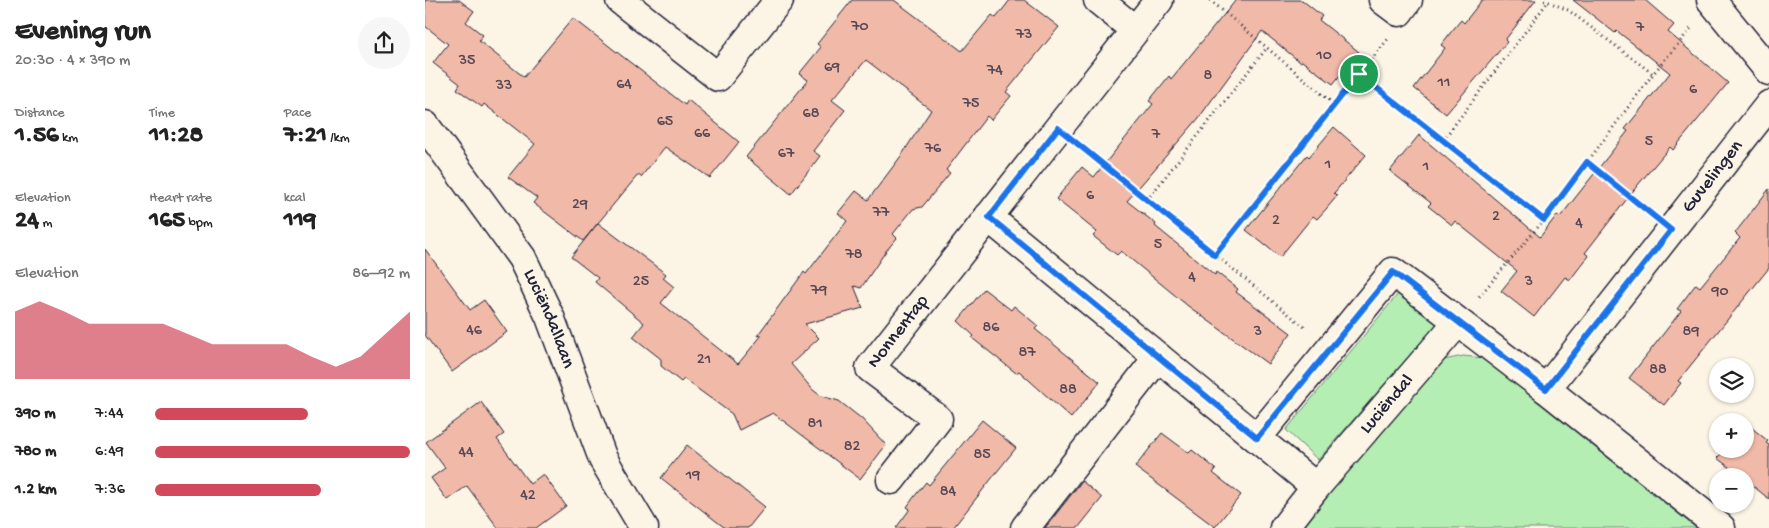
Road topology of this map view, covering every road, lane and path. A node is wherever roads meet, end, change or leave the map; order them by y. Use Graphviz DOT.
graph roads {
  1 [pos="621,0"];
  2 [pos="779,0"];
  3 [pos="1098,0"];
  4 [pos="1159,0"];
  5 [pos="1209,0"];
  6 [pos="1546,1"];
  7 [pos="1712,1"];
  8 [pos="1396,4"];
  9 [pos="1135,30"];
  10 [pos="1266,49"];
  11 [pos="1769,71"];
  12 [pos="1359,74"];
  13 [pos="1653,74"];
  14 [pos="1335,104"];
  15 [pos="1769,105"];
  16 [pos="425,125"];
  17 [pos="1058,128"];
  18 [pos="1443,140"];
  19 [pos="1587,162"];
  20 [pos="1147,200"];
  21 [pos="989,217"];
  22 [pos="1544,220"];
  23 [pos="1671,230"];
  24 [pos="1215,255"];
  25 [pos="1457,323"];
  26 [pos="1331,348"];
  27 [pos="1158,357"];
  28 [pos="1546,389"];
  29 [pos="1257,438"];
  30 [pos="891,480"];
  31 [pos="1316,487"];
  32 [pos="644,528"];
  33 [pos="1025,528"];
  34 [pos="1284,528"];
  35 [pos="1721,528"];
  1 -- 2 [label="street"];
  3 -- 9 [label="street"];
  4 -- 9 [label="street, Nonnentap"];
  5 -- 10 [label="path"];
  6 -- 13 [label="path"];
  6 -- 18 [label="path"];
  7 -- 11 [label="street"];
  7 -- 13 [label="path"];
  8 -- 12 [label="path"];
  9 -- 17 [label="street, Nonnentap"];
  10 -- 14 [label="path"];
  10 -- 20 [label="path"];
  12 -- 14 [label="path"];
  12 -- 18 [label="path"];
  13 -- 19 [label="path"];
  14 -- 24 [label="path"];
  15 -- 23 [label="street, Guvelingen"];
  16 -- 32 [label="street, Luciëndallaan"];
  17 -- 20 [label="path"];
  17 -- 21 [label="street, Nonnentap"];
  18 -- 22 [label="path"];
  19 -- 22 [label="path"];
  19 -- 23 [label="path"];
  20 -- 24 [label="path"];
  21 -- 27 [label="street"];
  21 -- 30 [label="street, Nonnentap"];
  22 -- 25 [label="path"];
  23 -- 28 [label="street, Guvelingen"];
  24 -- 26 [label="path"];
  25 -- 26 [label="street"];
  25 -- 28 [label="street"];
  25 -- 31 [label="street, Luciëndal"];
  26 -- 29 [label="street"];
  27 -- 29 [label="street"];
  27 -- 33 [label="street"];
  28 -- 35 [label="street"];
  29 -- 31 [label="street"];
  31 -- 34 [label="street, Luciëndal"];
}
